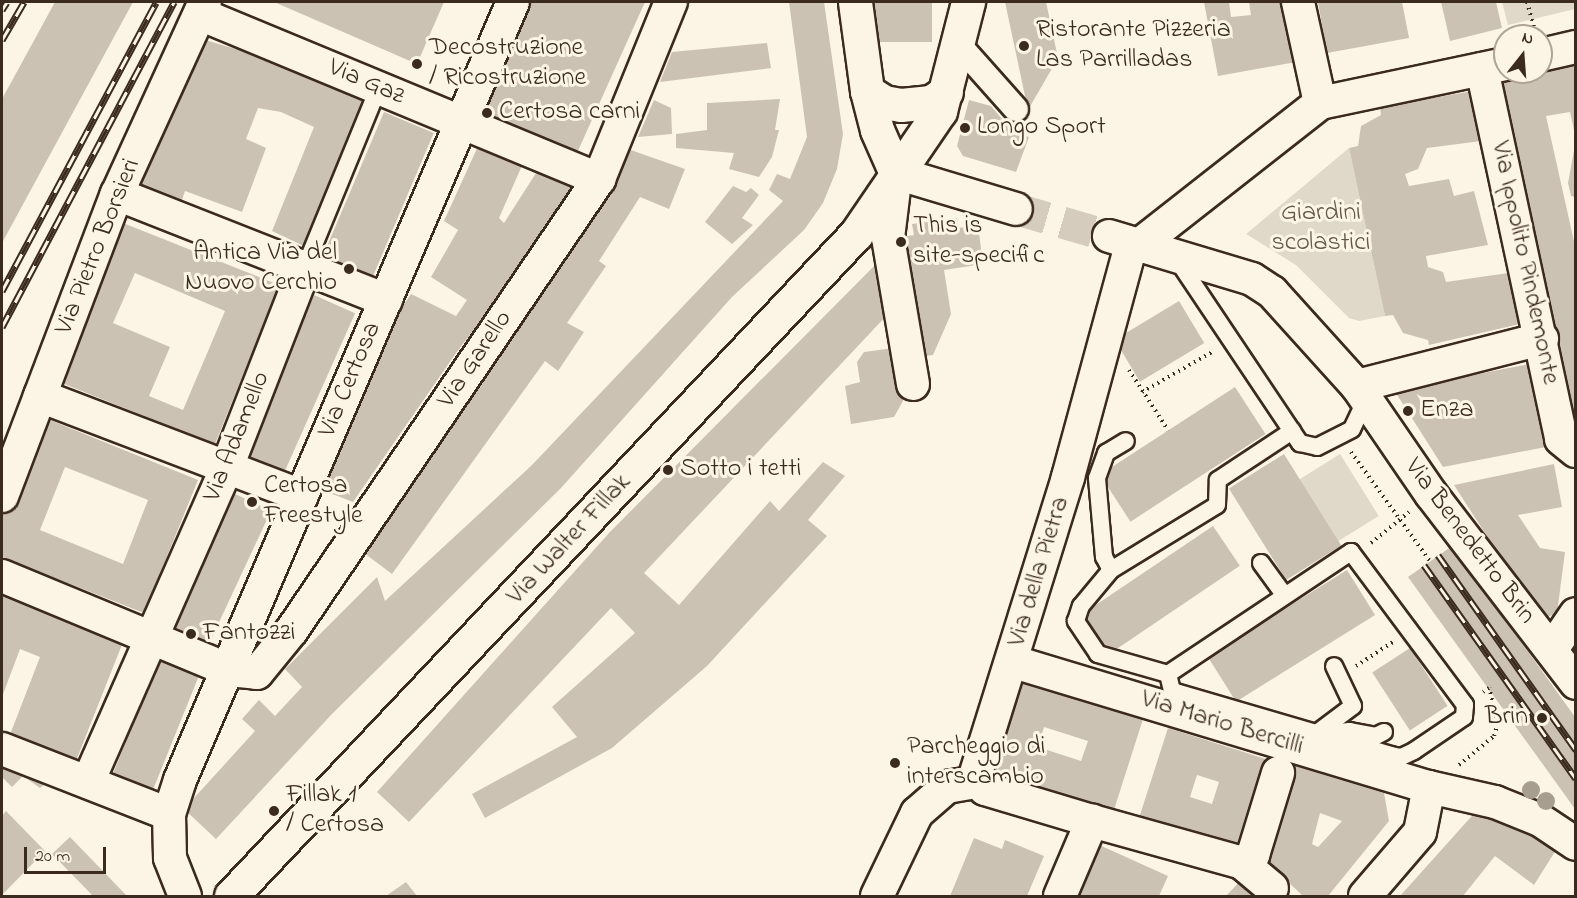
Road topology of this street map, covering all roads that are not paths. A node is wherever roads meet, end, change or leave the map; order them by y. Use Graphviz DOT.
graph roads {
  1 [pos="513,2"];
  2 [pos="671,2"];
  3 [pos="855,2"];
  4 [pos="968,2"];
  5 [pos="1298,2"];
  6 [pos="203,8"];
  7 [pos="958,44"];
  8 [pos="1575,47"];
  9 [pos="1553,52"];
  10 [pos="1493,67"];
  11 [pos="1497,84"];
  12 [pos="379,87"];
  13 [pos="867,91"];
  14 [pos="946,92"];
  15 [pos="1320,103"];
  16 [pos="1016,109"];
  17 [pos="459,124"];
  18 [pos="896,173"];
  19 [pos="599,179"];
  20 [pos="117,194"];
  21 [pos="1016,209"];
  22 [pos="1123,240"];
  23 [pos="1174,255"];
  24 [pos="305,267"];
  25 [pos="386,300"];
  26 [pos="1542,339"];
  27 [pos="913,384"];
  28 [pos="1361,392"];
  29 [pos="40,396"];
  30 [pos="1292,431"];
  31 [pos="1126,441"];
  32 [pos="1575,451"];
  33 [pos="227,467"];
  34 [pos="302,495"];
  35 [pos="2,496"];
  36 [pos="1261,563"];
  37 [pos="1111,570"];
  38 [pos="2,576"];
  39 [pos="1284,595"];
  40 [pos="1575,609"];
  41 [pos="1575,614"];
  42 [pos="153,635"];
  43 [pos="1552,649"];
  44 [pos="1014,662"];
  45 [pos="229,670"];
  46 [pos="1337,671"];
  47 [pos="1168,674"];
  48 [pos="1575,683"];
  49 [pos="1170,699"];
  50 [pos="1384,732"];
  51 [pos="1317,734"];
  52 [pos="2,749"];
  53 [pos="1278,773"];
  54 [pos="88,782"];
  55 [pos="976,782"];
  56 [pos="1429,787"];
  57 [pos="169,814"];
  58 [pos="1092,821"];
  59 [pos="1575,844"];
  60 [pos="1242,863"];
  61 [pos="1272,888"];
  62 [pos="185,897"];
  63 [pos="231,897"];
  64 [pos="877,897"];
  65 [pos="1060,897"];
  66 [pos="1365,897"];
  1 -- 17 [label="street, Via Certosa"];
  2 -- 19 [label="street, Via Garello"];
  3 -- 13 [label="main road"];
  4 -- 7 [label="main road, Via Walter Fillak"];
  5 -- 15 [label="street"];
  6 -- 12 [label="street, Via Gaz"];
  6 -- 20 [label="street, Via Pietro Borsieri"];
  7 -- 14 [label="main road, Via Walter Fillak"];
  7 -- 16 [label="street"];
  8 -- 9 [label="street"];
  10 -- 15 [label="street"];
  11 -- 26 [label="street, Via Ippolito Pindemonte"];
  12 -- 17 [label="street, Via Gaz"];
  12 -- 24 [label="lane, Via Adamello"];
  13 -- 14 [label="main road"];
  13 -- 18 [label="main road"];
  14 -- 18 [label="main road, Via Walter Fillak"];
  15 -- 22 [label="street"];
  17 -- 19 [label="street, Via Gaz"];
  17 -- 25 [label="street, Via Certosa"];
  18 -- 21 [label="street"];
  18 -- 27 [label="street"];
  18 -- 63 [label="main road, Via Walter Fillak"];
  19 -- 45 [label="street, Via Garello"];
  20 -- 24 [label="street"];
  20 -- 29 [label="street, Via Pietro Borsieri"];
  22 -- 23 [label="street, Via Benedetto Brin"];
  22 -- 44 [label="street, Via della Pietra"];
  23 -- 28 [label="street, Via Benedetto Brin"];
  23 -- 30 [label="lane"];
  24 -- 25 [label="street"];
  24 -- 33 [label="street, Via Adamello"];
  25 -- 34 [label="street, Via Certosa"];
  26 -- 28 [label="street"];
  26 -- 32 [label="street, Via Ippolito Pindemonte"];
  28 -- 30 [label="lane"];
  28 -- 43 [label="street, Via Benedetto Brin"];
  29 -- 33 [label="street"];
  29 -- 35 [label="street, Via Pietro Borsieri"];
  30 -- 37 [label="lane, Via Mario Bercilli"];
  31 -- 37 [label="lane"];
  33 -- 34 [label="street"];
  33 -- 42 [label="street, Via Adamello"];
  34 -- 45 [label="street, Via Certosa"];
  36 -- 39 [label="lane"];
  37 -- 47 [label="lane, Via Mario Bercilli"];
  38 -- 42 [label="street"];
  39 -- 47 [label="lane, Via Mario Bercilli"];
  39 -- 51 [label="lane, Via Mario Bercilli"];
  40 -- 41 [label="street"];
  41 -- 43 [label="street"];
  42 -- 45 [label="street"];
  42 -- 54 [label="street, Via Adamello"];
  43 -- 48 [label="street, Via Benedetto Brin"];
  44 -- 49 [label="street, Via Mario Bercilli"];
  44 -- 55 [label="street, Via della Pietra"];
  45 -- 57 [label="street, Via Certosa"];
  46 -- 51 [label="lane, Via Mario Bercilli"];
  47 -- 49 [label="lane, Via Mario Bercilli"];
  49 -- 51 [label="lane, Via Mario Bercilli"];
  49 -- 56 [label="street, Via Mario Bercilli"];
  50 -- 51 [label="lane"];
  52 -- 54 [label="street"];
  53 -- 60 [label="street"];
  54 -- 57 [label="street"];
  55 -- 58 [label="street"];
  55 -- 64 [label="street"];
  56 -- 59 [label="street, Via Mario Bercilli"];
  56 -- 66 [label="street"];
  57 -- 62 [label="street, Via Certosa"];
  58 -- 60 [label="street"];
  58 -- 65 [label="street"];
  60 -- 61 [label="street"];
}
